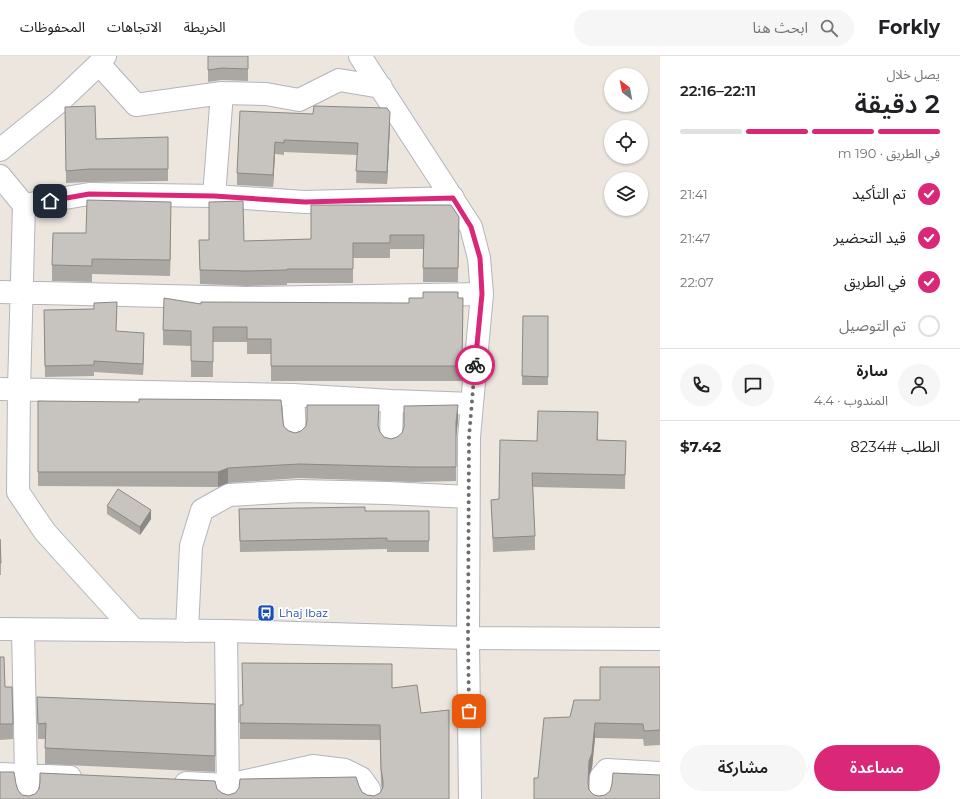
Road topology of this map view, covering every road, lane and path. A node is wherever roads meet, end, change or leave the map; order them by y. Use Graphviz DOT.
graph roads {
  1 [pos="360,56"];
  2 [pos="102,60"];
  3 [pos="380,87"];
  4 [pos="222,93"];
  5 [pos="0,150"];
  6 [pos="0,176"];
  7 [pos="214,196"];
  8 [pos="453,198"];
  9 [pos="24,205"];
  10 [pos="0,292"];
  11 [pos="21,292"];
  12 [pos="482,294"];
  13 [pos="9,389"];
  14 [pos="293,395"];
  15 [pos="392,401"];
  16 [pos="472,404"];
  17 [pos="295,435"];
  18 [pos="391,441"];
  19 [pos="9,493"];
  20 [pos="468,497"];
  21 [pos="0,629"];
  22 [pos="22,630"];
  23 [pos="134,630"];
  24 [pos="187,631"];
  25 [pos="226,631"];
  26 [pos="468,638"];
  27 [pos="660,639"];
  28 [pos="660,773"];
  29 [pos="0,774"];
  30 [pos="26,775"];
  31 [pos="88,778"];
  32 [pos="166,782"];
  33 [pos="228,792"];
  34 [pos="28,799"];
  35 [pos="371,799"];
  36 [pos="470,799"];
  37 [pos="600,799"];
  1 -- 3 [label="street"];
  2 -- 4 [label="street"];
  2 -- 5 [label="street"];
  3 -- 4 [label="street"];
  3 -- 8 [label="street"];
  4 -- 7 [label="street"];
  6 -- 9 [label="street"];
  7 -- 8 [label="street"];
  7 -- 9 [label="street"];
  8 -- 12 [label="street"];
  9 -- 11 [label="street"];
  10 -- 11 [label="street"];
  11 -- 12 [label="street"];
  11 -- 13 [label="street"];
  12 -- 16 [label="street"];
  13 -- 14 [label="street"];
  13 -- 19 [label="street"];
  14 -- 15 [label="street"];
  14 -- 17 [label="street"];
  15 -- 16 [label="street"];
  15 -- 18 [label="street"];
  16 -- 20 [label="street"];
  19 -- 23 [label="street"];
  20 -- 24 [label="street"];
  20 -- 26 [label="street"];
  21 -- 22 [label="street"];
  22 -- 23 [label="street"];
  22 -- 30 [label="street"];
  23 -- 24 [label="street"];
  24 -- 25 [label="street"];
  25 -- 26 [label="street"];
  25 -- 33 [label="street"];
  26 -- 27 [label="street"];
  26 -- 36 [label="street"];
  28 -- 37 [label="street"];
  29 -- 30 [label="street"];
  30 -- 31 [label="street"];
  30 -- 34 [label="street"];
  32 -- 33 [label="street"];
  33 -- 35 [label="street"];
}
